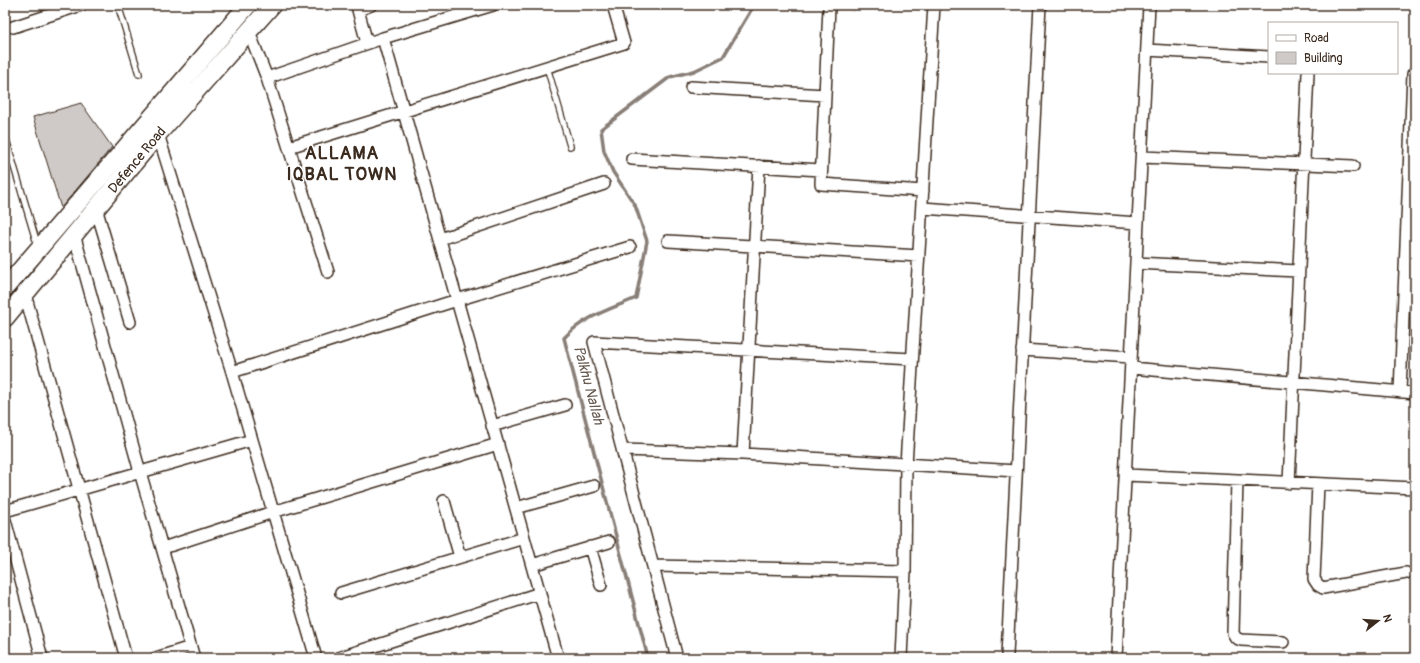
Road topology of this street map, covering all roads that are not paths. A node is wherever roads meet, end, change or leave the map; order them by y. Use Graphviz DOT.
graph roads {
  1 [pos="81,5"];
  2 [pos="118,5"];
  3 [pos="248,5"];
  4 [pos="272,5"];
  5 [pos="371,5"];
  6 [pos="493,5"];
  7 [pos="613,5"];
  8 [pos="934,5"];
  9 [pos="1040,5"];
  10 [pos="1149,5"];
  11 [pos="829,7"];
  12 [pos="13,27"];
  13 [pos="249,32"];
  14 [pos="221,36"];
  15 [pos="383,38"];
  16 [pos="367,43"];
  17 [pos="235,47"];
  18 [pos="1147,50"];
  19 [pos="1268,57"];
  20 [pos="547,67"];
  21 [pos="139,74"];
  22 [pos="1308,74"];
  23 [pos="1413,74"];
  24 [pos="267,78"];
  25 [pos="691,87"];
  26 [pos="825,94"];
  27 [pos="404,112"];
  28 [pos="158,134"];
  29 [pos="5,136"];
  30 [pos="570,146"];
  31 [pos="289,147"];
  32 [pos="1413,147"];
  33 [pos="1142,157"];
  34 [pos="632,159"];
  35 [pos="1303,164"];
  36 [pos="759,166"];
  37 [pos="1353,166"];
  38 [pos="821,170"];
  39 [pos="604,184"];
  40 [pos="923,191"];
  41 [pos="96,208"];
  42 [pos="922,208"];
  43 [pos="71,212"];
  44 [pos="1029,216"];
  45 [pos="1138,223"];
  46 [pos="79,228"];
  47 [pos="440,239"];
  48 [pos="668,241"];
  49 [pos="630,247"];
  50 [pos="755,248"];
  51 [pos="38,249"];
  52 [pos="919,256"];
  53 [pos="1136,263"];
  54 [pos="1298,271"];
  55 [pos="328,272"];
  56 [pos="5,288"];
  57 [pos="25,294"];
  58 [pos="457,300"];
  59 [pos="5,318"];
  60 [pos="130,322"];
  61 [pos="749,350"];
  62 [pos="1022,350"];
  63 [pos="912,359"];
  64 [pos="1131,362"];
  65 [pos="232,372"];
  66 [pos="1293,382"];
  67 [pos="1400,392"];
  68 [pos="1415,393"];
  69 [pos="565,405"];
  70 [pos="492,426"];
  71 [pos="252,440"];
  72 [pos="498,444"];
  73 [pos="624,450"];
  74 [pos="743,454"];
  75 [pos="906,465"];
  76 [pos="1016,471"];
  77 [pos="140,472"];
  78 [pos="1126,475"];
  79 [pos="1237,480"];
  80 [pos="1289,483"];
  81 [pos="1318,484"];
  82 [pos="594,486"];
  83 [pos="1415,488"];
  84 [pos="78,490"];
  85 [pos="444,501"];
  86 [pos="516,508"];
  87 [pos="5,511"];
  88 [pos="273,512"];
  89 [pos="5,520"];
  90 [pos="524,538"];
  91 [pos="609,542"];
  92 [pos="590,547"];
  93 [pos="163,548"];
  94 [pos="460,557"];
  95 [pos="532,565"];
  96 [pos="653,566"];
  97 [pos="906,571"];
  98 [pos="1406,573"];
  99 [pos="601,585"];
  100 [pos="342,593"];
  101 [pos="540,593"];
  102 [pos="1283,642"];
  103 [pos="192,653"];
  104 [pos="1007,655"];
  105 [pos="42,658"];
  106 [pos="126,658"];
  107 [pos="156,658"];
  108 [pos="316,658"];
  109 [pos="338,658"];
  110 [pos="558,658"];
  111 [pos="677,658"];
  112 [pos="901,658"];
  113 [pos="1116,658"];
  1 -- 12 [label="street"];
  2 -- 21 [label="lane"];
  3 -- 14 [label="main road, Defence Road"];
  4 -- 13 [label="main road, Defence Road"];
  5 -- 16 [label="street"];
  6 -- 15 [label="street"];
  7 -- 20 [label="street"];
  8 -- 40 [label="street"];
  9 -- 44 [label="street"];
  10 -- 18 [label="street"];
  11 -- 26 [label="street"];
  13 -- 17 [label="main road, Defence Road"];
  13 -- 24 [label="street"];
  14 -- 17 [label="main road"];
  14 -- 43 [label="main road, Defence Road"];
  15 -- 16 [label="street"];
  15 -- 27 [label="street"];
  16 -- 24 [label="street"];
  17 -- 28 [label="main road, Defence Road"];
  18 -- 19 [label="street"];
  18 -- 33 [label="street"];
  20 -- 27 [label="street"];
  20 -- 30 [label="lane"];
  22 -- 35 [label="street"];
  23 -- 32 [label="street"];
  24 -- 31 [label="street"];
  25 -- 26 [label="street"];
  26 -- 38 [label="street"];
  27 -- 31 [label="street"];
  27 -- 47 [label="street"];
  28 -- 41 [label="main road, Defence Road"];
  28 -- 65 [label="street"];
  29 -- 51 [label="lane"];
  31 -- 55 [label="street"];
  32 -- 67 [label="street"];
  33 -- 35 [label="street"];
  33 -- 45 [label="street"];
  34 -- 36 [label="street"];
  35 -- 37 [label="street"];
  35 -- 54 [label="street"];
  36 -- 38 [label="street"];
  36 -- 50 [label="street"];
  38 -- 40 [label="street"];
  39 -- 47 [label="street"];
  40 -- 42 [label="street"];
  41 -- 46 [label="main road, Defence Road"];
  41 -- 60 [label="street"];
  42 -- 44 [label="street"];
  42 -- 52 [label="street"];
  43 -- 46 [label="main road"];
  43 -- 51 [label="main road, Defence Road"];
  44 -- 45 [label="street"];
  44 -- 62 [label="street"];
  45 -- 53 [label="street"];
  46 -- 57 [label="main road, Defence Road"];
  46 -- 77 [label="street"];
  47 -- 58 [label="street"];
  48 -- 50 [label="street"];
  49 -- 58 [label="street"];
  50 -- 52 [label="street"];
  50 -- 61 [label="street"];
  51 -- 56 [label="main road, Defence Road"];
  52 -- 63 [label="street"];
  53 -- 54 [label="street"];
  53 -- 64 [label="street"];
  54 -- 66 [label="street"];
  57 -- 59 [label="main road, Defence Road"];
  57 -- 84 [label="street"];
  58 -- 65 [label="street"];
  58 -- 70 [label="street"];
  61 -- 63 [label="street"];
  61 -- 73 [label="street"];
  61 -- 74 [label="street"];
  62 -- 64 [label="street"];
  62 -- 76 [label="street"];
  63 -- 75 [label="street"];
  64 -- 66 [label="street"];
  64 -- 78 [label="street"];
  65 -- 71 [label="street"];
  66 -- 67 [label="street"];
  66 -- 80 [label="street"];
  67 -- 68 [label="street"];
  69 -- 70 [label="street"];
  70 -- 72 [label="street"];
  71 -- 77 [label="street"];
  71 -- 88 [label="street"];
  72 -- 86 [label="street"];
  72 -- 88 [label="street"];
  73 -- 74 [label="street"];
  73 -- 96 [label="street"];
  74 -- 75 [label="street"];
  75 -- 76 [label="street"];
  75 -- 97 [label="street"];
  76 -- 104 [label="street"];
  77 -- 84 [label="street"];
  77 -- 93 [label="street"];
  78 -- 79 [label="street"];
  78 -- 113 [label="street"];
  79 -- 80 [label="street"];
  79 -- 102 [label="street"];
  80 -- 81 [label="street"];
  81 -- 83 [label="street"];
  81 -- 98 [label="street"];
  82 -- 86 [label="street"];
  84 -- 87 [label="street"];
  84 -- 106 [label="street"];
  85 -- 94 [label="street"];
  86 -- 90 [label="street"];
  88 -- 93 [label="street"];
  88 -- 108 [label="street"];
  89 -- 105 [label="street"];
  90 -- 94 [label="street"];
  90 -- 95 [label="street"];
  91 -- 92 [label="street"];
  92 -- 95 [label="street"];
  92 -- 99 [label="street"];
  93 -- 103 [label="street"];
  94 -- 100 [label="street"];
  95 -- 101 [label="street"];
  96 -- 97 [label="street"];
  96 -- 111 [label="street"];
  97 -- 112 [label="street"];
  101 -- 109 [label="street"];
  101 -- 110 [label="street"];
  103 -- 107 [label="street"];
}
